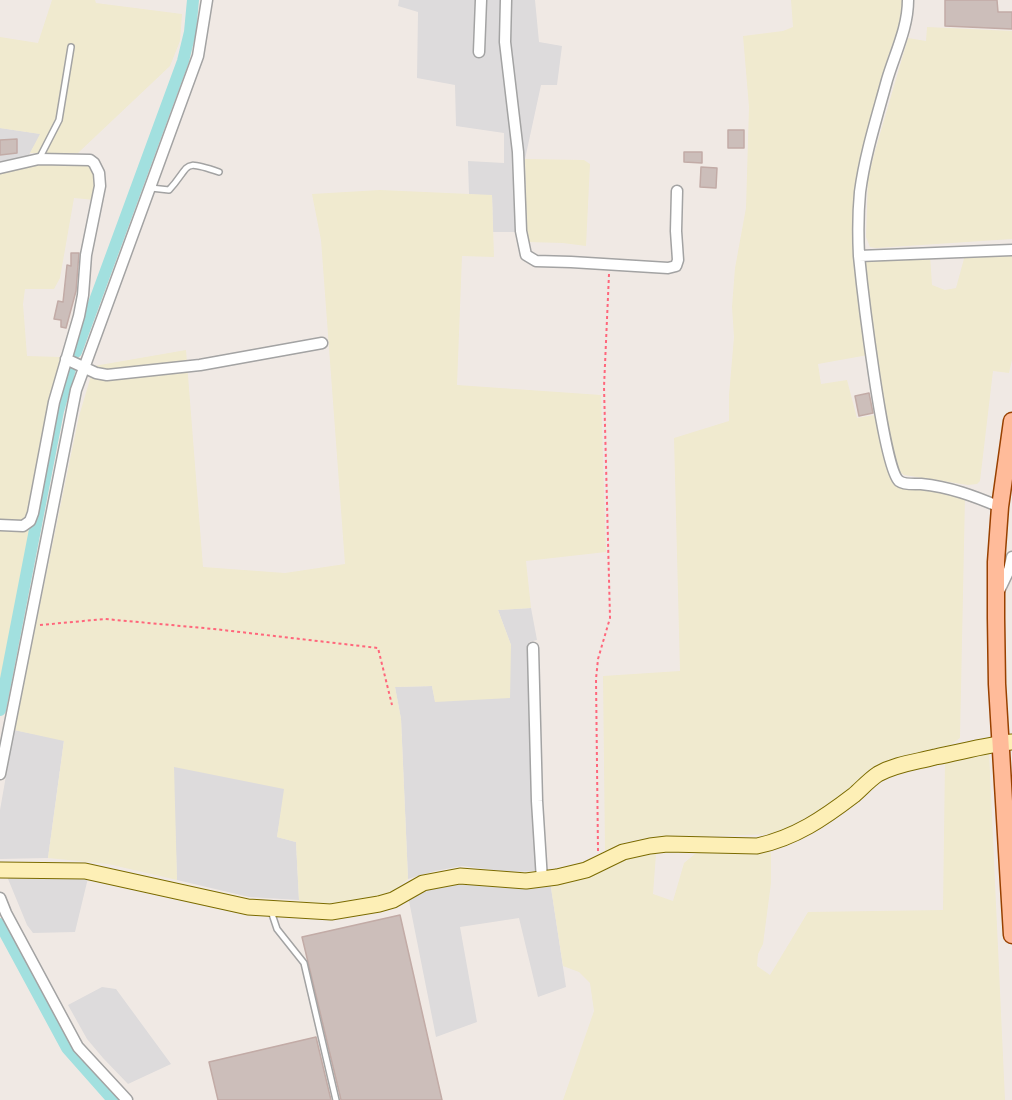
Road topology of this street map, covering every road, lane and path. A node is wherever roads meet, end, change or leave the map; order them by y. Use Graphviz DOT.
graph roads {
  1 [pos="207,0"];
  2 [pos="481,0"];
  3 [pos="506,0"];
  4 [pos="908,0"];
  5 [pos="71,47"];
  6 [pos="479,52"];
  7 [pos="39,159"];
  8 [pos="0,168"];
  9 [pos="219,172"];
  10 [pos="151,188"];
  11 [pos="677,191"];
  12 [pos="1012,250"];
  13 [pos="859,256"];
  14 [pos="610,264"];
  15 [pos="322,343"];
  16 [pos="66,358"];
  17 [pos="84,368"];
  18 [pos="1012,421"];
  19 [pos="1012,426"];
  20 [pos="1000,507"];
  21 [pos="0,525"];
  22 [pos="1012,557"];
  23 [pos="996,597"];
  24 [pos="29,627"];
  25 [pos="533,648"];
  26 [pos="392,705"];
  27 [pos="1007,743"];
  28 [pos="0,774"];
  29 [pos="1009,815"];
  30 [pos="601,863"];
  31 [pos="0,870"];
  32 [pos="542,880"];
  33 [pos="1011,881"];
  34 [pos="0,898"];
  35 [pos="270,909"];
  36 [pos="1012,935"];
  37 [pos="127,1100"];
  38 [pos="336,1100"];
  1 -- 10 [label="street"];
  2 -- 6 [label="street"];
  3 -- 14 [label="street"];
  4 -- 13 [label="street"];
  5 -- 7 [label="lane"];
  7 -- 8 [label="street"];
  7 -- 16 [label="street"];
  9 -- 10 [label="lane"];
  10 -- 17 [label="street"];
  11 -- 14 [label="street"];
  12 -- 13 [label="street"];
  13 -- 20 [label="street"];
  14 -- 30 [label="path"];
  15 -- 17 [label="street"];
  16 -- 17 [label="street"];
  16 -- 21 [label="street"];
  17 -- 24 [label="street"];
  18 -- 19 [label="main road"];
  19 -- 20 [label="main road"];
  20 -- 23 [label="main road"];
  22 -- 23 [label="street"];
  23 -- 27 [label="main road"];
  24 -- 26 [label="path"];
  24 -- 28 [label="street"];
  25 -- 32 [label="street"];
  27 -- 29 [label="main road"];
  27 -- 30 [label="street"];
  29 -- 33 [label="main road"];
  30 -- 32 [label="street"];
  31 -- 35 [label="street"];
  32 -- 35 [label="street"];
  33 -- 36 [label="main road"];
  34 -- 37 [label="street"];
  35 -- 38 [label="lane"];
}
